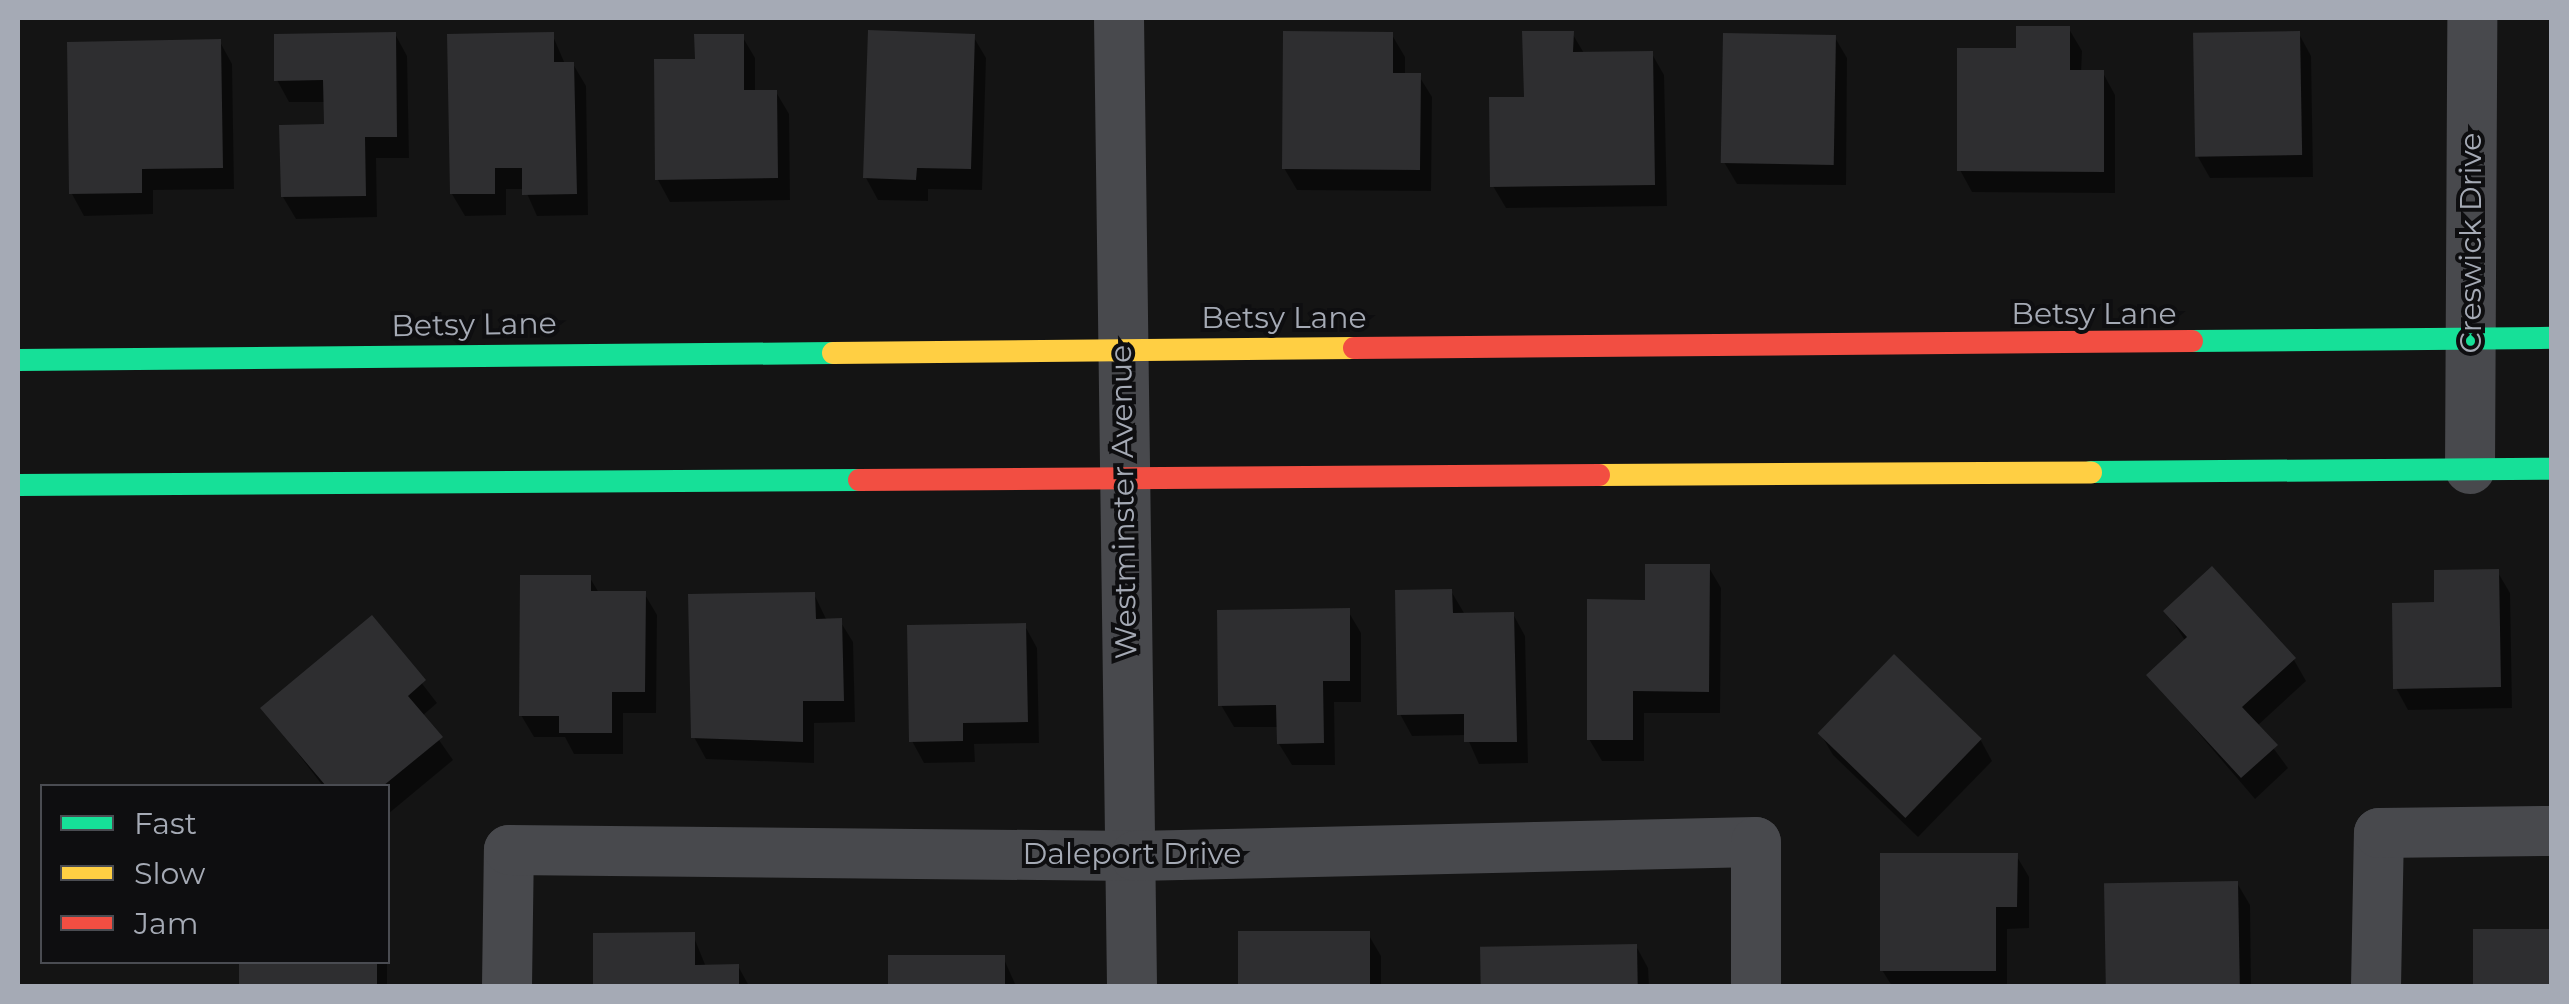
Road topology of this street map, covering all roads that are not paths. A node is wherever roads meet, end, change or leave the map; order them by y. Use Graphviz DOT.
graph roads {
  1 [pos="1119,18"];
  2 [pos="2472,18"];
  3 [pos="2552,338"];
  4 [pos="2471,342"];
  5 [pos="1120,349"];
  6 [pos="18,360"];
  7 [pos="2552,469"];
  8 [pos="2470,470"];
  9 [pos="1120,475"];
  10 [pos="18,486"];
  11 [pos="2552,831"];
  12 [pos="1135,856"];
  13 [pos="506,986"];
  14 [pos="1132,986"];
  15 [pos="1756,986"];
  16 [pos="2376,986"];
  1 -- 5 [label="street, Westminster Avenue"];
  2 -- 4 [label="street, Creswick Drive"];
  3 -- 4 [label="main road, Betsy Lane"];
  4 -- 5 [label="main road, Betsy Lane"];
  4 -- 8 [label="street, Creswick Drive"];
  5 -- 6 [label="main road, Betsy Lane"];
  5 -- 9 [label="street, Westminster Avenue"];
  7 -- 8 [label="main road"];
  8 -- 9 [label="main road"];
  9 -- 10 [label="main road"];
  9 -- 12 [label="street, Westminster Avenue"];
  11 -- 16 [label="street"];
  12 -- 13 [label="street, Daleport Drive"];
  12 -- 14 [label="street, Westminster Avenue"];
  12 -- 15 [label="street, Daleport Drive"];
}
